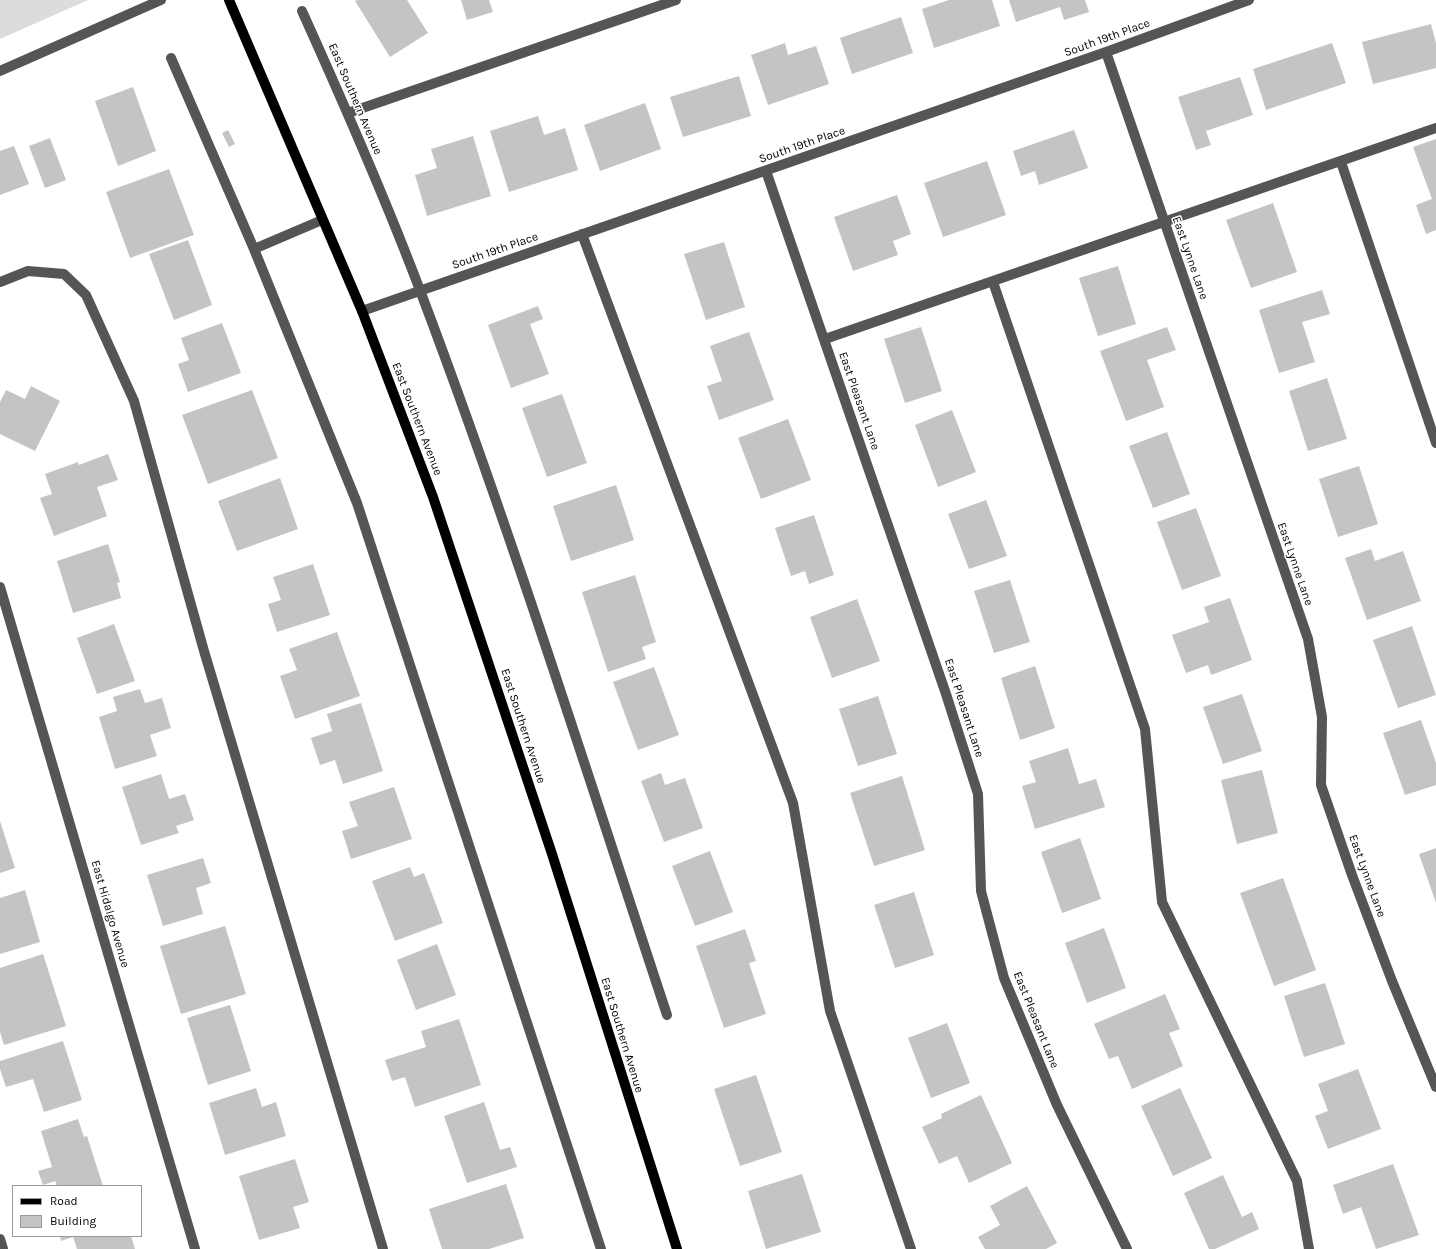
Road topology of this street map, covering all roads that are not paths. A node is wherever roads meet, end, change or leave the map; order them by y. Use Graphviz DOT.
graph roads {
  1 [pos="161,0"];
  2 [pos="229,0"];
  3 [pos="676,0"];
  4 [pos="1249,0"];
  5 [pos="302,11"];
  6 [pos="1106,52"];
  7 [pos="171,58"];
  8 [pos="0,71"];
  9 [pos="348,113"];
  10 [pos="1436,128"];
  11 [pos="1341,162"];
  12 [pos="766,171"];
  13 [pos="322,220"];
  14 [pos="1164,222"];
  15 [pos="582,234"];
  16 [pos="254,249"];
  17 [pos="0,282"];
  18 [pos="993,282"];
  19 [pos="420,291"];
  20 [pos="362,311"];
  21 [pos="824,339"];
  22 [pos="1436,443"];
  23 [pos="0,587"];
  24 [pos="667,1015"];
  25 [pos="1436,1087"];
  26 [pos="0,1239"];
  27 [pos="3,1249"];
  28 [pos="195,1249"];
  29 [pos="383,1249"];
  30 [pos="601,1249"];
  31 [pos="677,1249"];
  32 [pos="912,1249"];
  33 [pos="1127,1249"];
  34 [pos="1309,1249"];
  1 -- 8 [label="street"];
  2 -- 13 [label="main road, East Southern Avenue"];
  3 -- 9 [label="street"];
  4 -- 6 [label="street, South 19th Place"];
  5 -- 9 [label="street, East Southern Avenue"];
  6 -- 12 [label="street, South 19th Place"];
  6 -- 14 [label="street, East Lynne Lane"];
  7 -- 16 [label="street"];
  9 -- 19 [label="street, East Southern Avenue"];
  10 -- 11 [label="street"];
  11 -- 14 [label="street"];
  11 -- 22 [label="street"];
  12 -- 15 [label="street, South 19th Place"];
  12 -- 21 [label="street, East Pleasant Lane"];
  13 -- 16 [label="street"];
  13 -- 20 [label="main road, East Southern Avenue"];
  14 -- 18 [label="street"];
  14 -- 25 [label="street, East Lynne Lane"];
  15 -- 19 [label="street, South 19th Place"];
  15 -- 32 [label="street"];
  16 -- 30 [label="street"];
  17 -- 29 [label="street"];
  18 -- 21 [label="street"];
  18 -- 34 [label="street"];
  19 -- 20 [label="street, South 19th Place"];
  19 -- 24 [label="street, East Southern Avenue"];
  20 -- 31 [label="main road, East Southern Avenue"];
  21 -- 33 [label="street, East Pleasant Lane"];
  23 -- 28 [label="street, East Hidalgo Avenue"];
  26 -- 27 [label="street"];
}
